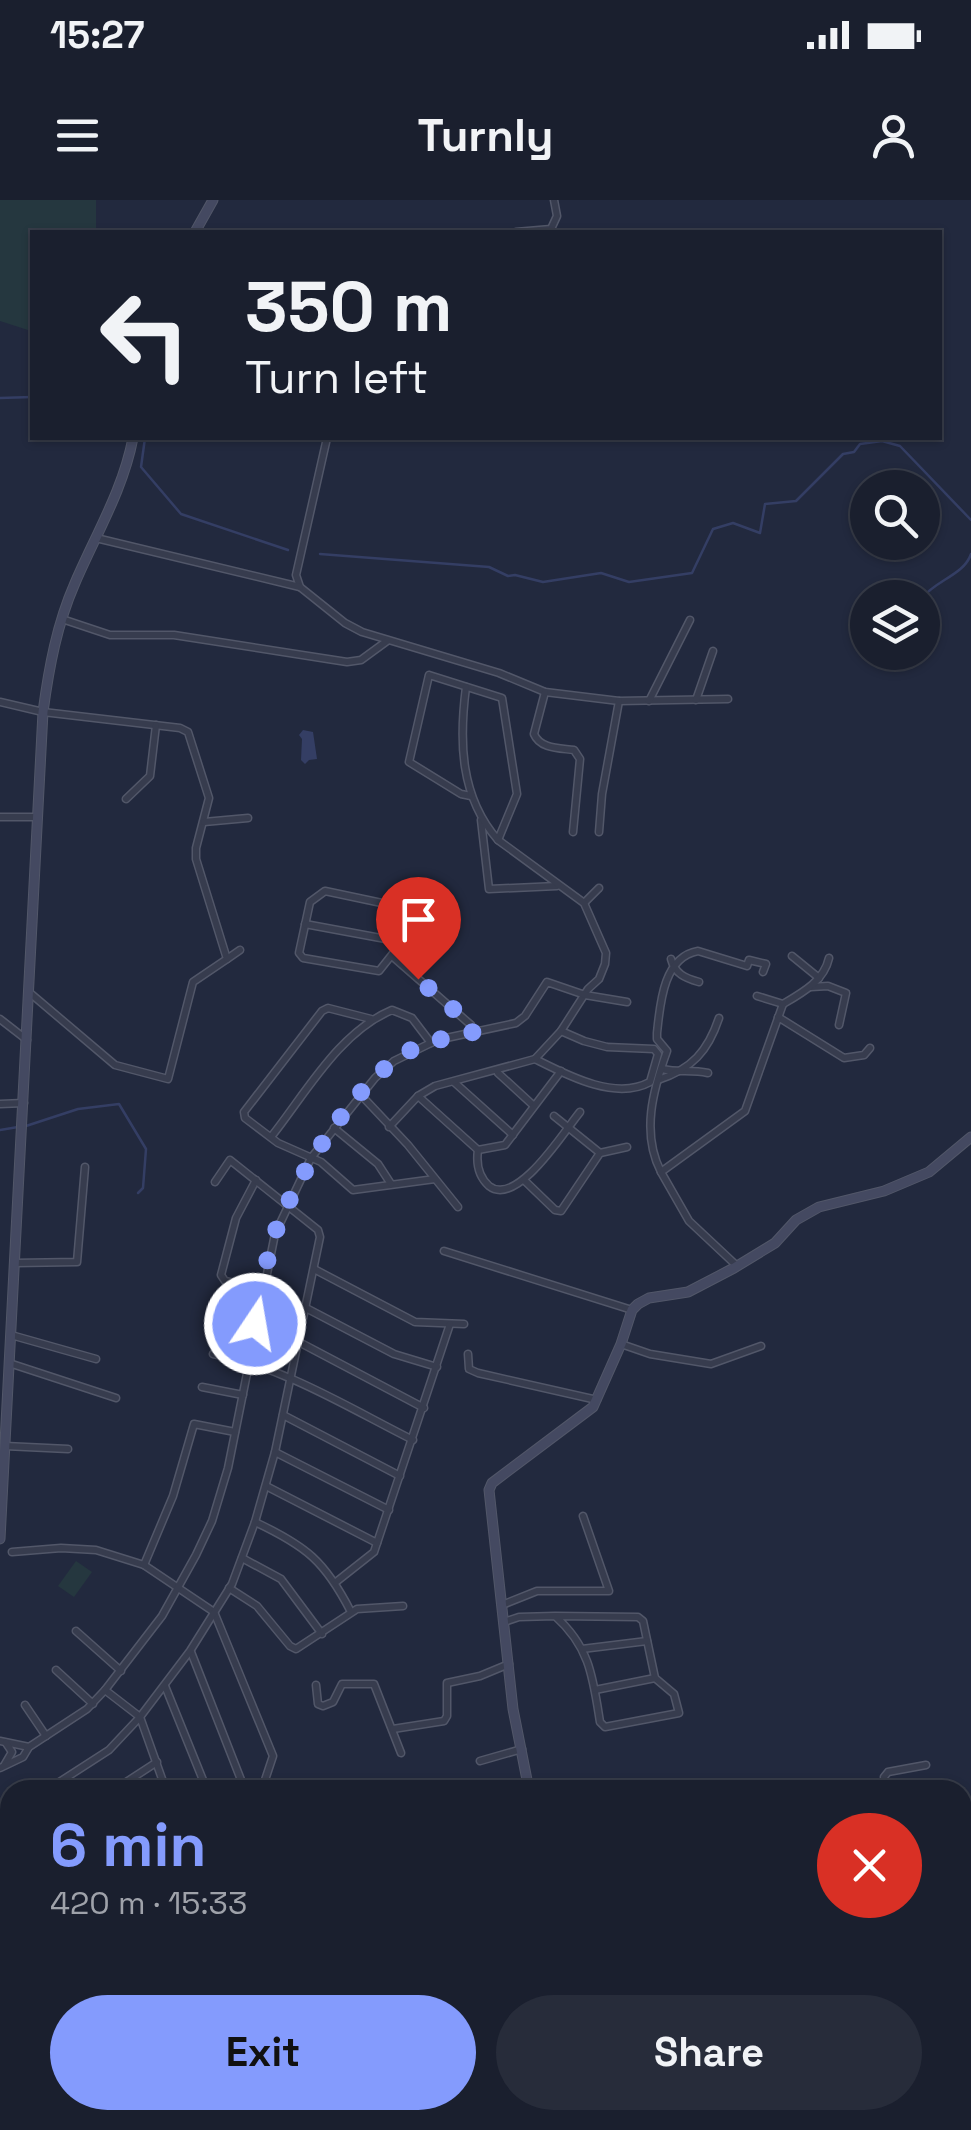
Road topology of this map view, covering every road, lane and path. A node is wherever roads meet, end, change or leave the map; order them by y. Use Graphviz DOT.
graph roads {
  1 [pos="214,200"];
  2 [pos="554,200"];
  3 [pos="197,230"];
  4 [pos="551,230"];
  5 [pos="133,440"];
  6 [pos="327,440"];
  7 [pos="96,538"];
  8 [pos="300,588"];
  9 [pos="62,619"];
  10 [pos="690,620"];
  11 [pos="388,642"];
  12 [pos="713,652"];
  13 [pos="466,687"];
  14 [pos="545,692"];
  15 [pos="728,699"];
  16 [pos="696,700"];
  17 [pos="619,701"];
  18 [pos="649,701"];
  19 [pos="0,702"];
  20 [pos="44,712"];
  21 [pos="156,725"];
  22 [pos="471,796"];
  23 [pos="126,798"];
  24 [pos="480,813"];
  25 [pos="38,816"];
  26 [pos="0,817"];
  27 [pos="248,818"];
  28 [pos="204,822"];
  29 [pos="573,832"];
  30 [pos="599,832"];
  31 [pos="498,840"];
  32 [pos="558,886"];
  33 [pos="598,888"];
  34 [pos="584,902"];
  35 [pos="306,924"];
  36 [pos="402,942"];
  37 [pos="240,950"];
  38 [pos="392,956"];
  39 [pos="792,956"];
  40 [pos="829,958"];
  41 [pos="227,959"];
  42 [pos="672,963"];
  43 [pos="763,972"];
  44 [pos="820,978"];
  45 [pos="699,982"];
  46 [pos="810,987"];
  47 [pos="30,993"];
  48 [pos="584,995"];
  49 [pos="757,996"];
  50 [pos="626,1002"];
  51 [pos="783,1004"];
  52 [pos="778,1017"];
  53 [pos="720,1018"];
  54 [pos="0,1019"];
  55 [pos="372,1019"];
  56 [pos="839,1025"];
  57 [pos="562,1031"];
  58 [pos="473,1032"];
  59 [pos="28,1041"];
  60 [pos="430,1043"];
  61 [pos="870,1048"];
  62 [pos="535,1060"];
  63 [pos="662,1068"];
  64 [pos="497,1072"];
  65 [pos="561,1072"];
  66 [pos="680,1073"];
  67 [pos="708,1073"];
  68 [pos="658,1080"];
  69 [pos="453,1081"];
  70 [pos="361,1095"];
  71 [pos="418,1096"];
  72 [pos="0,1104"];
  73 [pos="534,1106"];
  74 [pos="24,1108"];
  75 [pos="580,1112"];
  76 [pos="554,1116"];
  77 [pos="388,1127"];
  78 [pos="568,1127"];
  79 [pos="334,1128"];
  80 [pos="513,1134"];
  81 [pos="271,1137"];
  82 [pos="971,1137"];
  83 [pos="626,1147"];
  84 [pos="478,1150"];
  85 [pos="600,1153"];
  86 [pos="311,1158"];
  87 [pos="85,1166"];
  88 [pos="660,1172"];
  89 [pos="435,1179"];
  90 [pos="256,1180"];
  91 [pos="215,1182"];
  92 [pos="526,1182"];
  93 [pos="391,1184"];
  94 [pos="288,1206"];
  95 [pos="458,1207"];
  96 [pos="444,1251"];
  97 [pos="16,1264"];
  98 [pos="736,1266"];
  99 [pos="314,1270"];
  100 [pos="263,1289"];
  101 [pos="0,1303"];
  102 [pos="304,1307"];
  103 [pos="12,1310"];
  104 [pos="632,1310"];
  105 [pos="220,1316"];
  106 [pos="255,1324"];
  107 [pos="450,1324"];
  108 [pos="464,1324"];
  109 [pos="11,1335"];
  110 [pos="297,1340"];
  111 [pos="621,1344"];
  112 [pos="761,1346"];
  113 [pos="5,1347"];
  114 [pos="213,1354"];
  115 [pos="468,1354"];
  116 [pos="96,1359"];
  117 [pos="250,1362"];
  118 [pos="9,1363"];
  119 [pos="437,1367"];
  120 [pos="289,1378"];
  121 [pos="202,1387"];
  122 [pos="243,1394"];
  123 [pos="116,1398"];
  124 [pos="597,1400"];
  125 [pos="424,1408"];
  126 [pos="283,1415"];
  127 [pos="235,1432"];
  128 [pos="413,1440"];
  129 [pos="5,1446"];
  130 [pos="68,1449"];
  131 [pos="275,1452"];
  132 [pos="400,1476"];
  133 [pos="266,1486"];
  134 [pos="389,1510"];
  135 [pos="584,1516"];
  136 [pos="255,1522"];
  137 [pos="0,1529"];
  138 [pos="0,1539"];
  139 [pos="377,1543"];
  140 [pos="12,1552"];
  141 [pos="242,1558"];
  142 [pos="144,1565"];
  143 [pos="336,1582"];
  144 [pos="179,1587"];
  145 [pos="229,1588"];
  146 [pos="502,1605"];
  147 [pos="403,1606"];
  148 [pos="214,1612"];
  149 [pos="351,1612"];
  150 [pos="555,1616"];
  151 [pos="504,1622"];
  152 [pos="76,1631"];
  153 [pos="322,1634"];
  154 [pos="647,1641"];
  155 [pos="582,1648"];
  156 [pos="190,1651"];
  157 [pos="510,1664"];
  158 [pos="56,1670"];
  159 [pos="121,1671"];
  160 [pos="655,1678"];
  161 [pos="316,1685"];
  162 [pos="165,1686"];
  163 [pos="105,1690"];
  164 [pos="595,1690"];
  165 [pos="93,1704"];
  166 [pos="26,1705"];
  167 [pos="140,1717"];
  168 [pos="393,1729"];
  169 [pos="46,1736"];
  170 [pos="3,1742"];
  171 [pos="30,1747"];
  172 [pos="522,1749"];
  173 [pos="401,1753"];
  174 [pos="480,1760"];
  175 [pos="157,1762"];
  176 [pos="926,1765"];
  177 [pos="2,1766"];
  178 [pos="66,1780"];
  179 [pos="129,1780"];
  180 [pos="163,1780"];
  181 [pos="203,1780"];
  182 [pos="241,1780"];
  183 [pos="265,1780"];
  184 [pos="528,1780"];
  185 [pos="884,1780"];
  1 -- 3 [label="main road"];
  2 -- 4 [label="street"];
  5 -- 7 [label="main road"];
  6 -- 8 [label="street"];
  7 -- 8 [label="street"];
  7 -- 9 [label="main road"];
  8 -- 11 [label="street"];
  9 -- 11 [label="street"];
  9 -- 20 [label="main road"];
  10 -- 18 [label="street"];
  11 -- 14 [label="street"];
  12 -- 16 [label="street"];
  13 -- 22 [label="street"];
  13 -- 22 [label="street"];
  13 -- 31 [label="street"];
  14 -- 17 [label="street"];
  14 -- 29 [label="street"];
  15 -- 16 [label="street"];
  16 -- 18 [label="street"];
  17 -- 18 [label="street"];
  17 -- 30 [label="street"];
  19 -- 20 [label="street"];
  20 -- 21 [label="street"];
  20 -- 25 [label="main road"];
  21 -- 23 [label="street"];
  21 -- 28 [label="street"];
  22 -- 24 [label="street"];
  24 -- 31 [label="street"];
  24 -- 32 [label="street"];
  25 -- 26 [label="street"];
  25 -- 47 [label="main road"];
  27 -- 28 [label="street"];
  28 -- 41 [label="street"];
  31 -- 32 [label="street"];
  32 -- 34 [label="street"];
  33 -- 34 [label="street"];
  34 -- 48 [label="street"];
  35 -- 36 [label="street"];
  35 -- 36 [label="street"];
  35 -- 38 [label="street"];
  36 -- 38 [label="street"];
  37 -- 41 [label="street"];
  38 -- 58 [label="street"];
  39 -- 44 [label="street"];
  40 -- 44 [label="street"];
  41 -- 47 [label="street"];
  42 -- 43 [label="street"];
  42 -- 45 [label="street"];
  42 -- 63 [label="street"];
  44 -- 46 [label="street"];
  46 -- 51 [label="street"];
  46 -- 56 [label="street"];
  47 -- 59 [label="main road"];
  48 -- 50 [label="street"];
  48 -- 57 [label="street"];
  48 -- 58 [label="street"];
  49 -- 51 [label="street"];
  51 -- 52 [label="street"];
  52 -- 61 [label="street"];
  52 -- 88 [label="street"];
  53 -- 66 [label="street"];
  54 -- 59 [label="street"];
  55 -- 60 [label="street"];
  55 -- 81 [label="street"];
  55 -- 81 [label="street"];
  57 -- 62 [label="street"];
  57 -- 65 [label="street"];
  58 -- 60 [label="street"];
  59 -- 74 [label="main road"];
  60 -- 70 [label="street"];
  62 -- 64 [label="street"];
  62 -- 65 [label="street"];
  63 -- 66 [label="street"];
  63 -- 68 [label="street"];
  64 -- 69 [label="street"];
  64 -- 73 [label="street"];
  65 -- 73 [label="street"];
  66 -- 67 [label="street"];
  66 -- 68 [label="street"];
  68 -- 88 [label="street"];
  69 -- 71 [label="street"];
  69 -- 80 [label="street"];
  70 -- 77 [label="street"];
  70 -- 79 [label="street"];
  71 -- 77 [label="street"];
  71 -- 84 [label="street"];
  72 -- 74 [label="street"];
  73 -- 80 [label="street"];
  74 -- 97 [label="main road"];
  75 -- 78 [label="street"];
  76 -- 78 [label="street"];
  77 -- 89 [label="street"];
  78 -- 85 [label="street"];
  78 -- 92 [label="street"];
  79 -- 86 [label="street"];
  79 -- 93 [label="street"];
  80 -- 84 [label="street"];
  81 -- 86 [label="street"];
  82 -- 98 [label="main road"];
  83 -- 85 [label="street"];
  84 -- 92 [label="street"];
  85 -- 92 [label="street"];
  86 -- 93 [label="street"];
  86 -- 94 [label="street"];
  87 -- 97 [label="street"];
  88 -- 98 [label="street"];
  89 -- 93 [label="street"];
  89 -- 95 [label="street"];
  90 -- 91 [label="street"];
  90 -- 94 [label="street"];
  90 -- 100 [label="street"];
  94 -- 99 [label="street"];
  94 -- 100 [label="street"];
  96 -- 104 [label="street"];
  97 -- 103 [label="main road"];
  98 -- 104 [label="main road"];
  99 -- 102 [label="street"];
  99 -- 107 [label="street"];
  100 -- 106 [label="street"];
  101 -- 103 [label="street"];
  102 -- 110 [label="street"];
  102 -- 119 [label="street"];
  103 -- 109 [label="main road"];
  104 -- 111 [label="main road"];
  105 -- 106 [label="street"];
  106 -- 117 [label="street"];
  107 -- 108 [label="street"];
  107 -- 119 [label="street"];
  109 -- 113 [label="main road"];
  109 -- 116 [label="street"];
  110 -- 120 [label="street"];
  110 -- 125 [label="street"];
  111 -- 112 [label="street"];
  111 -- 124 [label="main road"];
  113 -- 118 [label="main road"];
  114 -- 117 [label="street"];
  115 -- 124 [label="street"];
  117 -- 120 [label="street"];
  117 -- 122 [label="street"];
  118 -- 123 [label="street"];
  118 -- 129 [label="main road"];
  119 -- 125 [label="street"];
  120 -- 126 [label="street"];
  120 -- 128 [label="street"];
  121 -- 122 [label="street"];
  122 -- 127 [label="street"];
  124 -- 146 [label="main road"];
  125 -- 128 [label="street"];
  126 -- 131 [label="street"];
  126 -- 132 [label="street"];
  127 -- 142 [label="street"];
  127 -- 144 [label="street"];
  128 -- 132 [label="street"];
  129 -- 130 [label="street"];
  129 -- 137 [label="main road"];
  131 -- 133 [label="street"];
  131 -- 134 [label="street"];
  132 -- 134 [label="street"];
  133 -- 136 [label="street"];
  133 -- 139 [label="street"];
  134 -- 139 [label="street"];
  135 -- 146 [label="street"];
  136 -- 141 [label="street"];
  136 -- 143 [label="street"];
  137 -- 138 [label="main road"];
  139 -- 143 [label="street"];
  140 -- 142 [label="street"];
  141 -- 145 [label="street"];
  141 -- 153 [label="street"];
  142 -- 144 [label="street"];
  143 -- 149 [label="street"];
  144 -- 148 [label="street"];
  144 -- 159 [label="street"];
  145 -- 148 [label="street"];
  145 -- 153 [label="street"];
  146 -- 151 [label="main road"];
  147 -- 149 [label="street"];
  148 -- 156 [label="street"];
  148 -- 183 [label="street"];
  149 -- 153 [label="street"];
  150 -- 151 [label="street"];
  150 -- 154 [label="street"];
  150 -- 155 [label="street"];
  151 -- 157 [label="main road"];
  152 -- 159 [label="street"];
  154 -- 155 [label="street"];
  154 -- 160 [label="street"];
  155 -- 164 [label="street"];
  156 -- 162 [label="street"];
  156 -- 182 [label="street"];
  157 -- 168 [label="street"];
  157 -- 172 [label="main road"];
  158 -- 165 [label="street"];
  159 -- 163 [label="street"];
  160 -- 164 [label="street"];
  160 -- 164 [label="street"];
  161 -- 168 [label="street"];
  162 -- 167 [label="street"];
  162 -- 181 [label="street"];
  163 -- 165 [label="street"];
  163 -- 167 [label="street"];
  165 -- 169 [label="street"];
  166 -- 169 [label="street"];
  167 -- 175 [label="street"];
  167 -- 178 [label="street"];
  168 -- 173 [label="street"];
  169 -- 171 [label="street"];
  170 -- 171 [label="street"];
  170 -- 177 [label="street"];
  171 -- 177 [label="street"];
  172 -- 174 [label="street"];
  172 -- 184 [label="main road"];
  175 -- 179 [label="street"];
  175 -- 180 [label="street"];
  176 -- 185 [label="street"];
}
